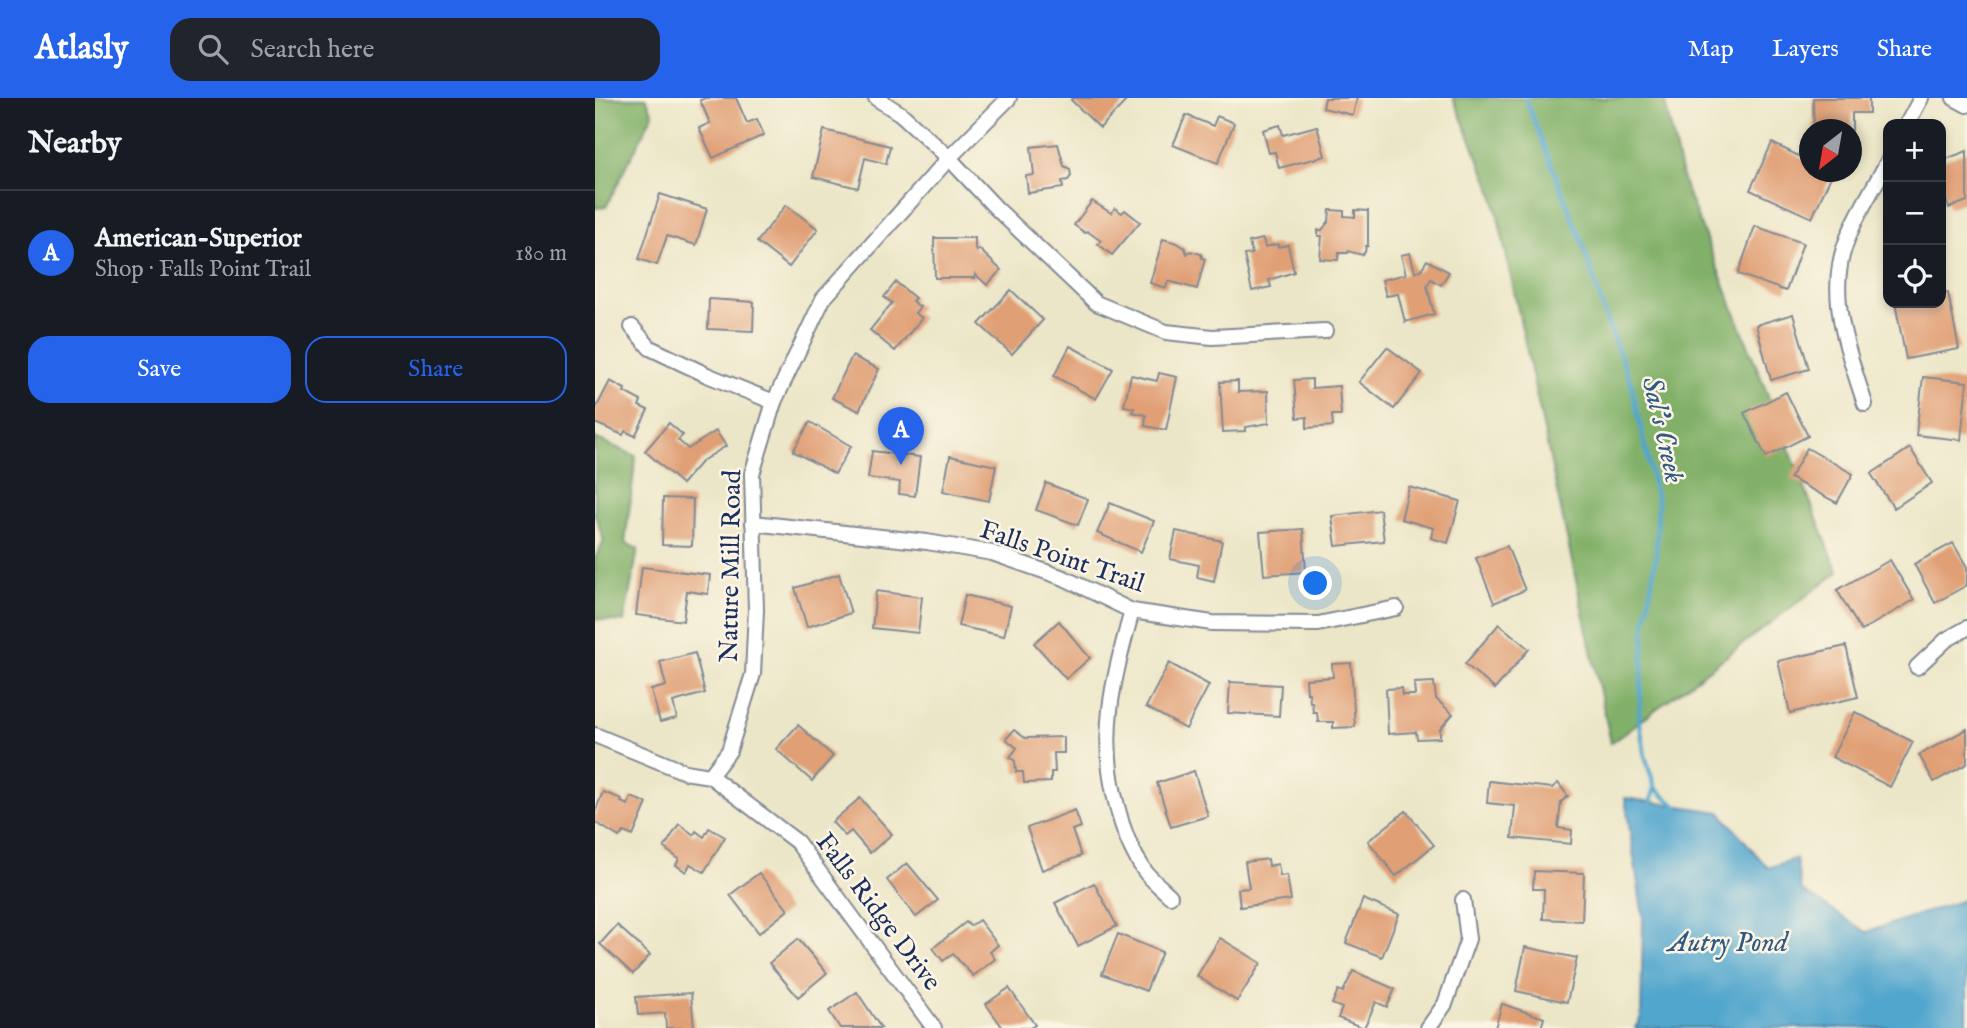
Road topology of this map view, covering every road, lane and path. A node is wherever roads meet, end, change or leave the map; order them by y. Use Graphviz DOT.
graph roads {
  1 [pos="876,98"];
  2 [pos="1009,98"];
  3 [pos="1921,98"];
  4 [pos="1954,98"];
  5 [pos="1967,105"];
  6 [pos="1910,119"];
  7 [pos="949,158"];
  8 [pos="1883,171"];
  9 [pos="632,327"];
  10 [pos="1325,331"];
  11 [pos="774,402"];
  12 [pos="1865,404"];
  13 [pos="753,523"];
  14 [pos="1396,608"];
  15 [pos="1132,611"];
  16 [pos="1967,628"];
  17 [pos="1917,667"];
  18 [pos="595,735"];
  19 [pos="710,776"];
  20 [pos="1170,896"];
  21 [pos="1463,900"];
  22 [pos="934,1028"];
  23 [pos="1428,1028"];
  1 -- 7 [label="street"];
  2 -- 7 [label="street, Nature Mill Road"];
  3 -- 6 [label="street"];
  4 -- 5 [label="street"];
  7 -- 10 [label="street"];
  7 -- 11 [label="street, Nature Mill Road"];
  8 -- 12 [label="street"];
  9 -- 11 [label="street"];
  11 -- 13 [label="street, Nature Mill Road"];
  13 -- 15 [label="street, Falls Point Trail"];
  13 -- 19 [label="street, Nature Mill Road"];
  14 -- 15 [label="street, Falls Point Trail"];
  15 -- 20 [label="street"];
  16 -- 17 [label="street"];
  18 -- 19 [label="street, Falls Ridge Drive"];
  19 -- 22 [label="street, Falls Ridge Drive"];
  21 -- 23 [label="street"];
}
